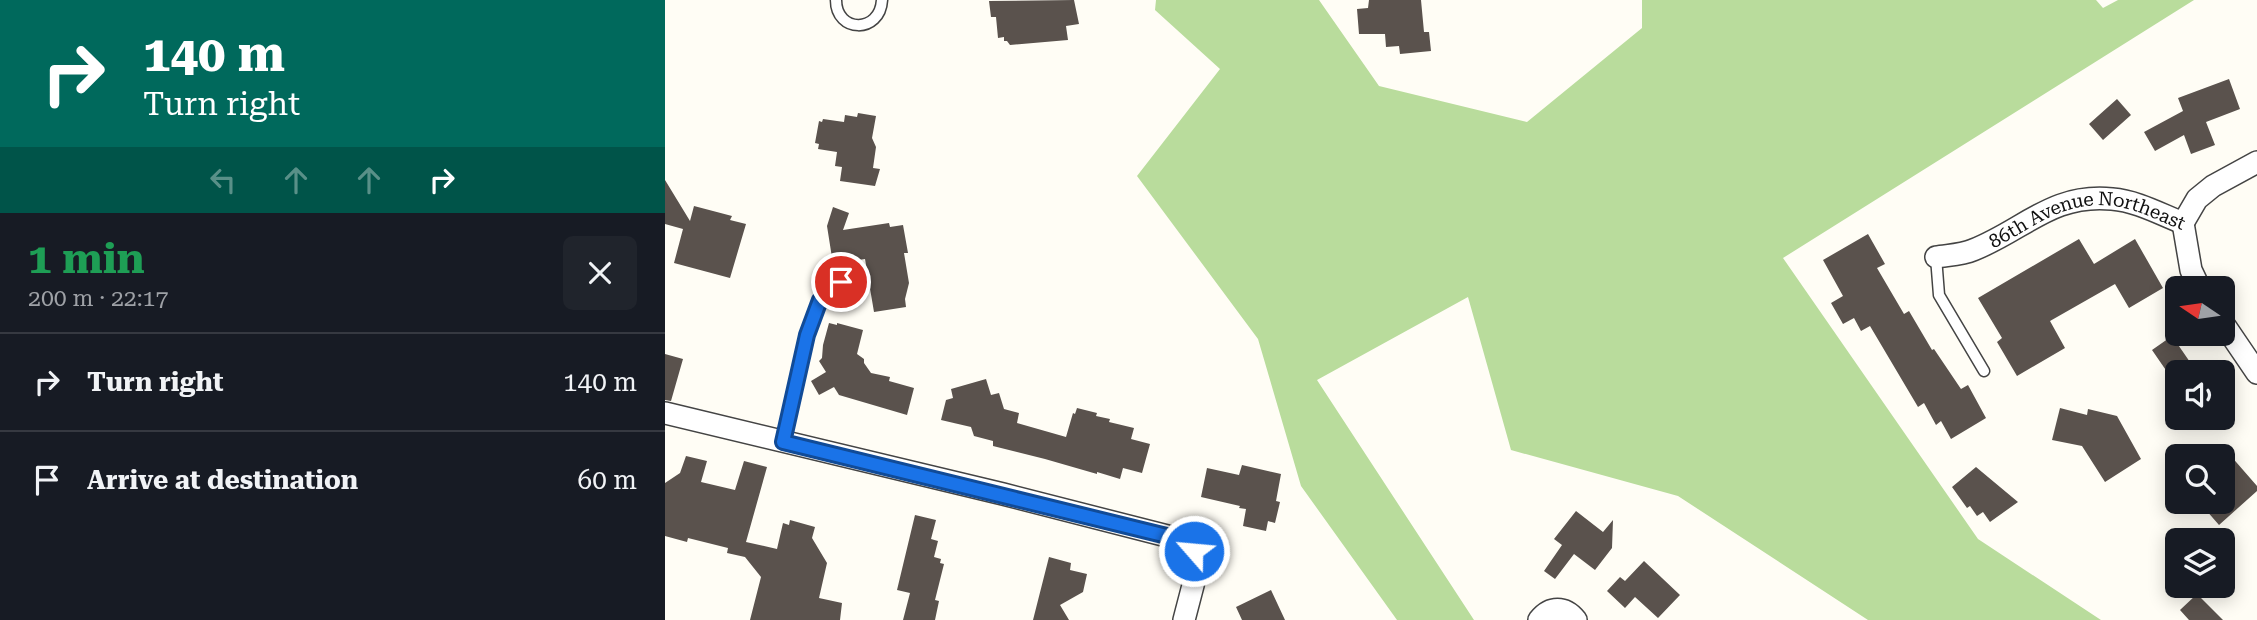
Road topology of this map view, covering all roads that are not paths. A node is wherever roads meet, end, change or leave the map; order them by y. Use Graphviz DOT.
graph roads {
  1 [pos="836,0"];
  2 [pos="882,0"];
  3 [pos="2257,162"];
  4 [pos="2183,223"];
  5 [pos="1936,257"];
  6 [pos="2194,276"];
  7 [pos="841,282"];
  8 [pos="2235,341"];
  9 [pos="1984,372"];
  10 [pos="2257,373"];
  11 [pos="665,414"];
  12 [pos="783,442"];
  13 [pos="1184,620"];
  14 [pos="1539,620"];
  15 [pos="1576,620"];
  1 -- 2 [label="lane"];
  3 -- 4 [label="street, 86th Avenue Northeast"];
  4 -- 5 [label="street, 86th Avenue Northeast"];
  4 -- 6 [label="street"];
  5 -- 9 [label="lane"];
  7 -- 12 [label="lane"];
  8 -- 10 [label="street"];
  11 -- 12 [label="street"];
  12 -- 13 [label="street"];
  14 -- 15 [label="street"];
}
